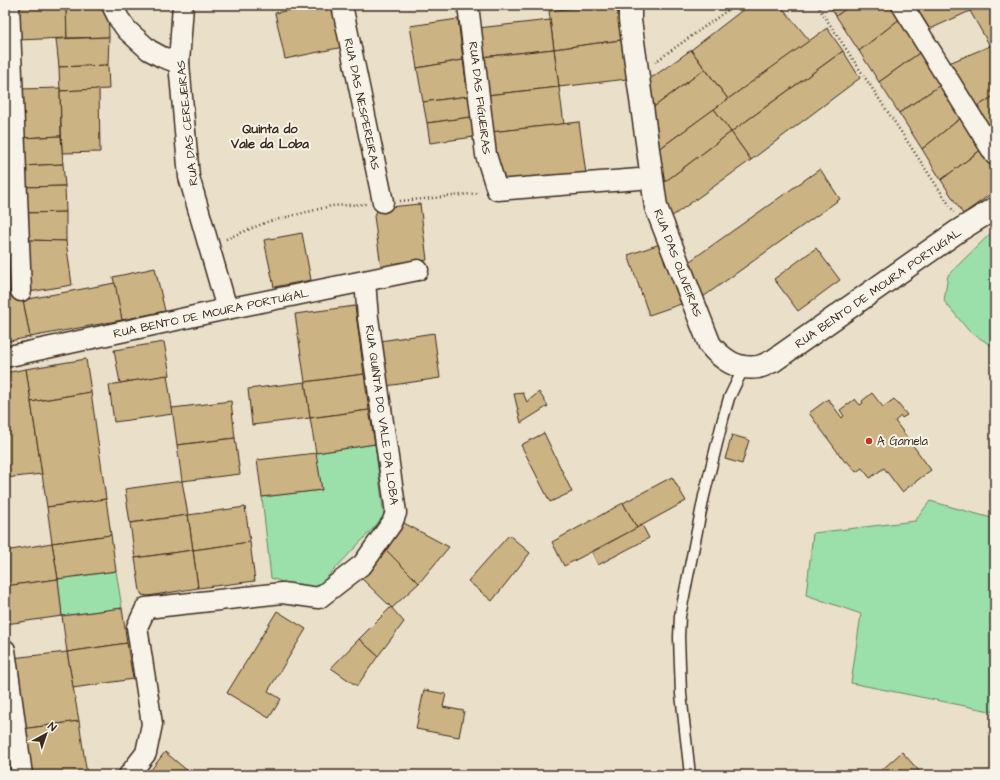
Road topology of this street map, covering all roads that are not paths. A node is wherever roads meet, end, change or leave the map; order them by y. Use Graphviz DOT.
graph roads {
  1 [pos="9,5"];
  2 [pos="112,5"];
  3 [pos="183,5"];
  4 [pos="342,5"];
  5 [pos="468,5"];
  6 [pos="630,5"];
  7 [pos="902,5"];
  8 [pos="179,63"];
  9 [pos="995,155"];
  10 [pos="652,178"];
  11 [pos="383,202"];
  12 [pos="995,208"];
  13 [pos="418,270"];
  14 [pos="365,281"];
  15 [pos="21,291"];
  16 [pos="226,308"];
  17 [pos="5,357"];
  18 [pos="751,367"];
  19 [pos="5,650"];
  20 [pos="22,775"];
  21 [pos="129,775"];
  22 [pos="690,775"];
  1 -- 15 [label="street"];
  2 -- 8 [label="street"];
  3 -- 8 [label="street, RUA DAS CEREJEIRAS"];
  4 -- 11 [label="street, RUA DAS NESPEREIRAS"];
  5 -- 10 [label="street, RUA DAS FIGUEIRAS"];
  6 -- 10 [label="street, RUA DAS OLIVEIRAS"];
  7 -- 9 [label="street"];
  8 -- 16 [label="street, RUA DAS CEREJEIRAS"];
  10 -- 18 [label="street, RUA DAS OLIVEIRAS"];
  12 -- 18 [label="street, RUA BENTO DE MOURA PORTUGAL"];
  13 -- 14 [label="street, RUA BENTO DE MOURA PORTUGAL"];
  14 -- 16 [label="street, RUA BENTO DE MOURA PORTUGAL"];
  14 -- 21 [label="street, RUA QUINTA DO VALE DA LOBA"];
  16 -- 17 [label="street, RUA BENTO DE MOURA PORTUGAL"];
  18 -- 22 [label="lane"];
  19 -- 20 [label="street"];
}
